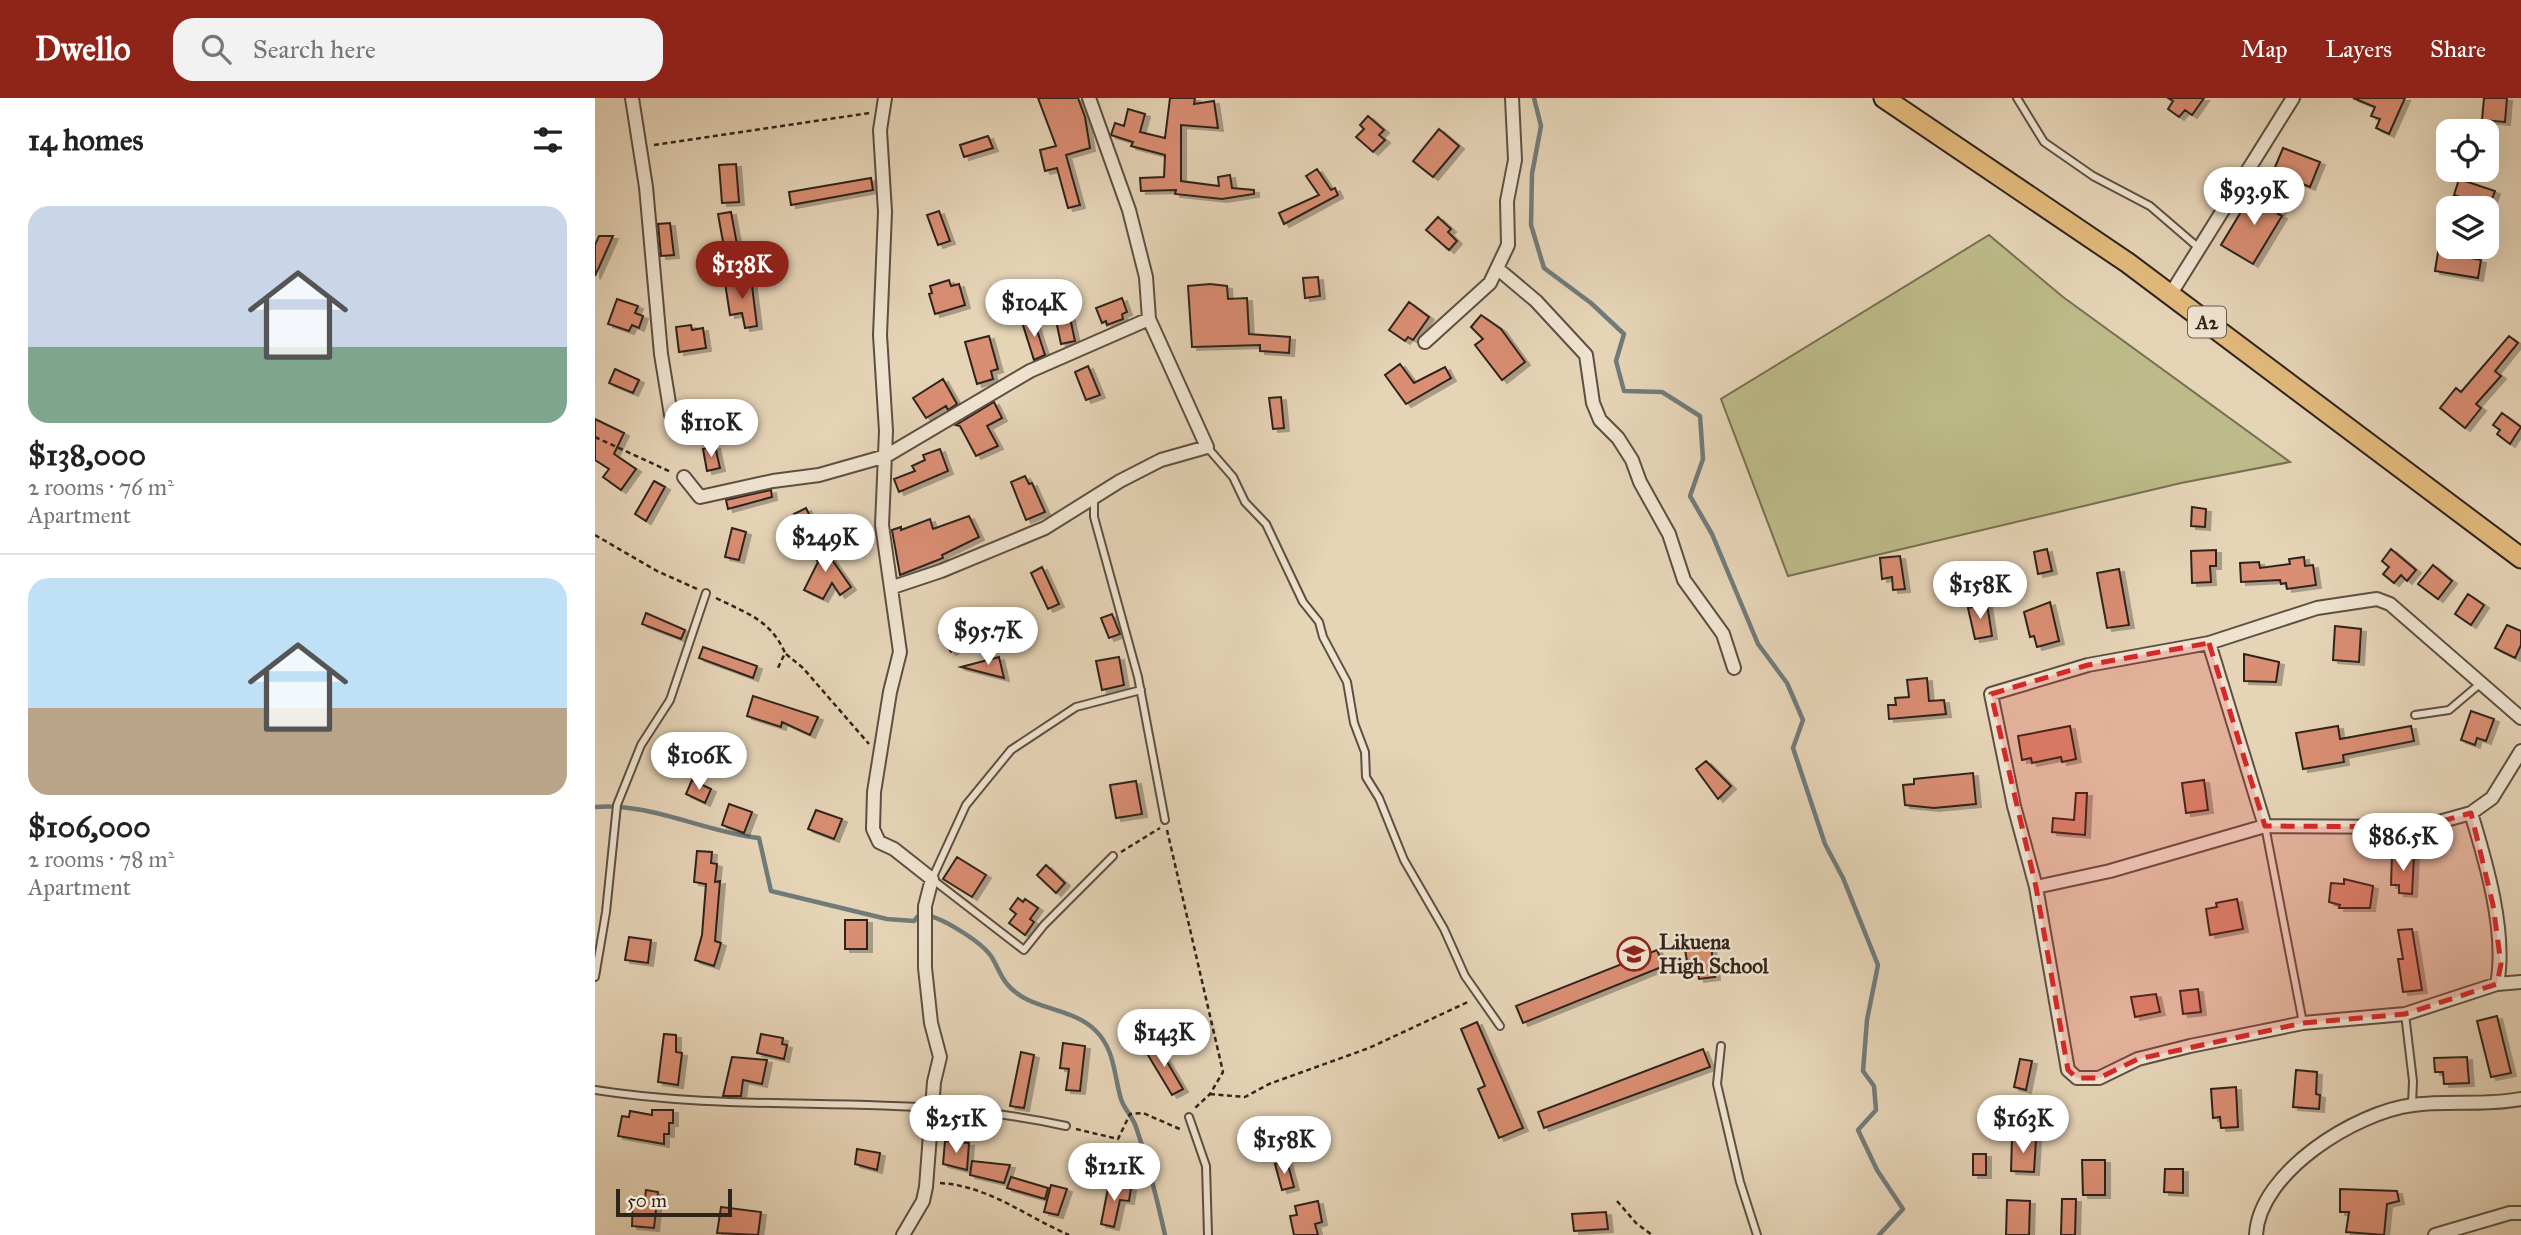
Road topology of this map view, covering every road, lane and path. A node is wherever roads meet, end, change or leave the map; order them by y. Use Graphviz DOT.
graph roads {
  1 [pos="632,98"];
  2 [pos="885,98"];
  3 [pos="1089,98"];
  4 [pos="1512,98"];
  5 [pos="1884,98"];
  6 [pos="2017,98"];
  7 [pos="2293,98"];
  8 [pos="883,112"];
  9 [pos="641,147"];
  10 [pos="2200,249"];
  11 [pos="1498,269"];
  12 [pos="2170,295"];
  13 [pos="1150,319"];
  14 [pos="1425,342"];
  15 [pos="671,415"];
  16 [pos="595,437"];
  17 [pos="1207,447"];
  18 [pos="886,456"];
  19 [pos="684,477"];
  20 [pos="1094,498"];
  21 [pos="595,535"];
  22 [pos="2521,558"];
  23 [pos="893,587"];
  24 [pos="706,593"];
  25 [pos="2209,643"];
  26 [pos="785,653"];
  27 [pos="1734,668"];
  28 [pos="777,670"];
  29 [pos="2482,682"];
  30 [pos="1141,690"];
  31 [pos="2415,715"];
  32 [pos="2521,718"];
  33 [pos="2521,751"];
  34 [pos="880,752"];
  35 [pos="2471,813"];
  36 [pos="1165,820"];
  37 [pos="2265,826"];
  38 [pos="1113,856"];
  39 [pos="932,879"];
  40 [pos="2036,887"];
  41 [pos="595,978"];
  42 [pos="2521,982"];
  43 [pos="2497,984"];
  44 [pos="1480,997"];
  45 [pos="2405,1014"];
  46 [pos="2303,1023"];
  47 [pos="1500,1026"];
  48 [pos="1721,1046"];
  49 [pos="595,1090"];
  50 [pos="1210,1094"];
  51 [pos="2521,1099"];
  52 [pos="2411,1105"];
  53 [pos="933,1110"];
  54 [pos="1189,1117"];
  55 [pos="1066,1126"];
  56 [pos="1198,1137"];
  57 [pos="926,1182"];
  58 [pos="1617,1201"];
  59 [pos="2521,1213"];
  60 [pos="903,1235"];
  61 [pos="1069,1235"];
  62 [pos="1208,1235"];
  63 [pos="1652,1235"];
  64 [pos="1758,1235"];
  65 [pos="2256,1235"];
  66 [pos="2435,1235"];
  1 -- 9 [label="street"];
  2 -- 8 [label="street"];
  3 -- 13 [label="street"];
  4 -- 11 [label="street"];
  5 -- 12 [label="main road, A2"];
  6 -- 10 [label="lane"];
  7 -- 10 [label="street"];
  8 -- 9 [label="path"];
  8 -- 18 [label="street"];
  9 -- 15 [label="street"];
  10 -- 12 [label="street"];
  11 -- 14 [label="street"];
  11 -- 27 [label="street"];
  12 -- 22 [label="main road, A2"];
  13 -- 17 [label="street"];
  13 -- 18 [label="street"];
  16 -- 19 [label="path"];
  17 -- 20 [label="street"];
  17 -- 44 [label="lane"];
  18 -- 19 [label="street"];
  18 -- 23 [label="street"];
  20 -- 23 [label="street"];
  20 -- 30 [label="lane"];
  21 -- 24 [label="path"];
  23 -- 34 [label="street"];
  24 -- 26 [label="path"];
  24 -- 41 [label="lane"];
  25 -- 29 [label="street"];
  25 -- 37 [label="street"];
  25 -- 40 [label="street"];
  26 -- 28 [label="path"];
  26 -- 34 [label="path"];
  29 -- 31 [label="lane"];
  29 -- 32 [label="street"];
  30 -- 36 [label="lane"];
  30 -- 39 [label="lane"];
  33 -- 35 [label="street"];
  34 -- 39 [label="street"];
  35 -- 37 [label="street"];
  35 -- 43 [label="street"];
  36 -- 38 [label="path"];
  36 -- 50 [label="path"];
  37 -- 40 [label="street"];
  37 -- 46 [label="lane"];
  38 -- 39 [label="lane"];
  39 -- 53 [label="street"];
  40 -- 46 [label="street"];
  42 -- 43 [label="street"];
  43 -- 45 [label="street"];
  44 -- 47 [label="lane"];
  44 -- 50 [label="path"];
  45 -- 46 [label="street"];
  45 -- 52 [label="lane"];
  48 -- 64 [label="lane"];
  49 -- 53 [label="lane"];
  50 -- 54 [label="path"];
  51 -- 52 [label="street"];
  52 -- 65 [label="street"];
  53 -- 55 [label="lane"];
  53 -- 57 [label="street"];
  54 -- 56 [label="lane"];
  55 -- 56 [label="path"];
  56 -- 62 [label="lane"];
  57 -- 60 [label="street"];
  57 -- 61 [label="path"];
  58 -- 63 [label="path"];
  59 -- 66 [label="street"];
}
